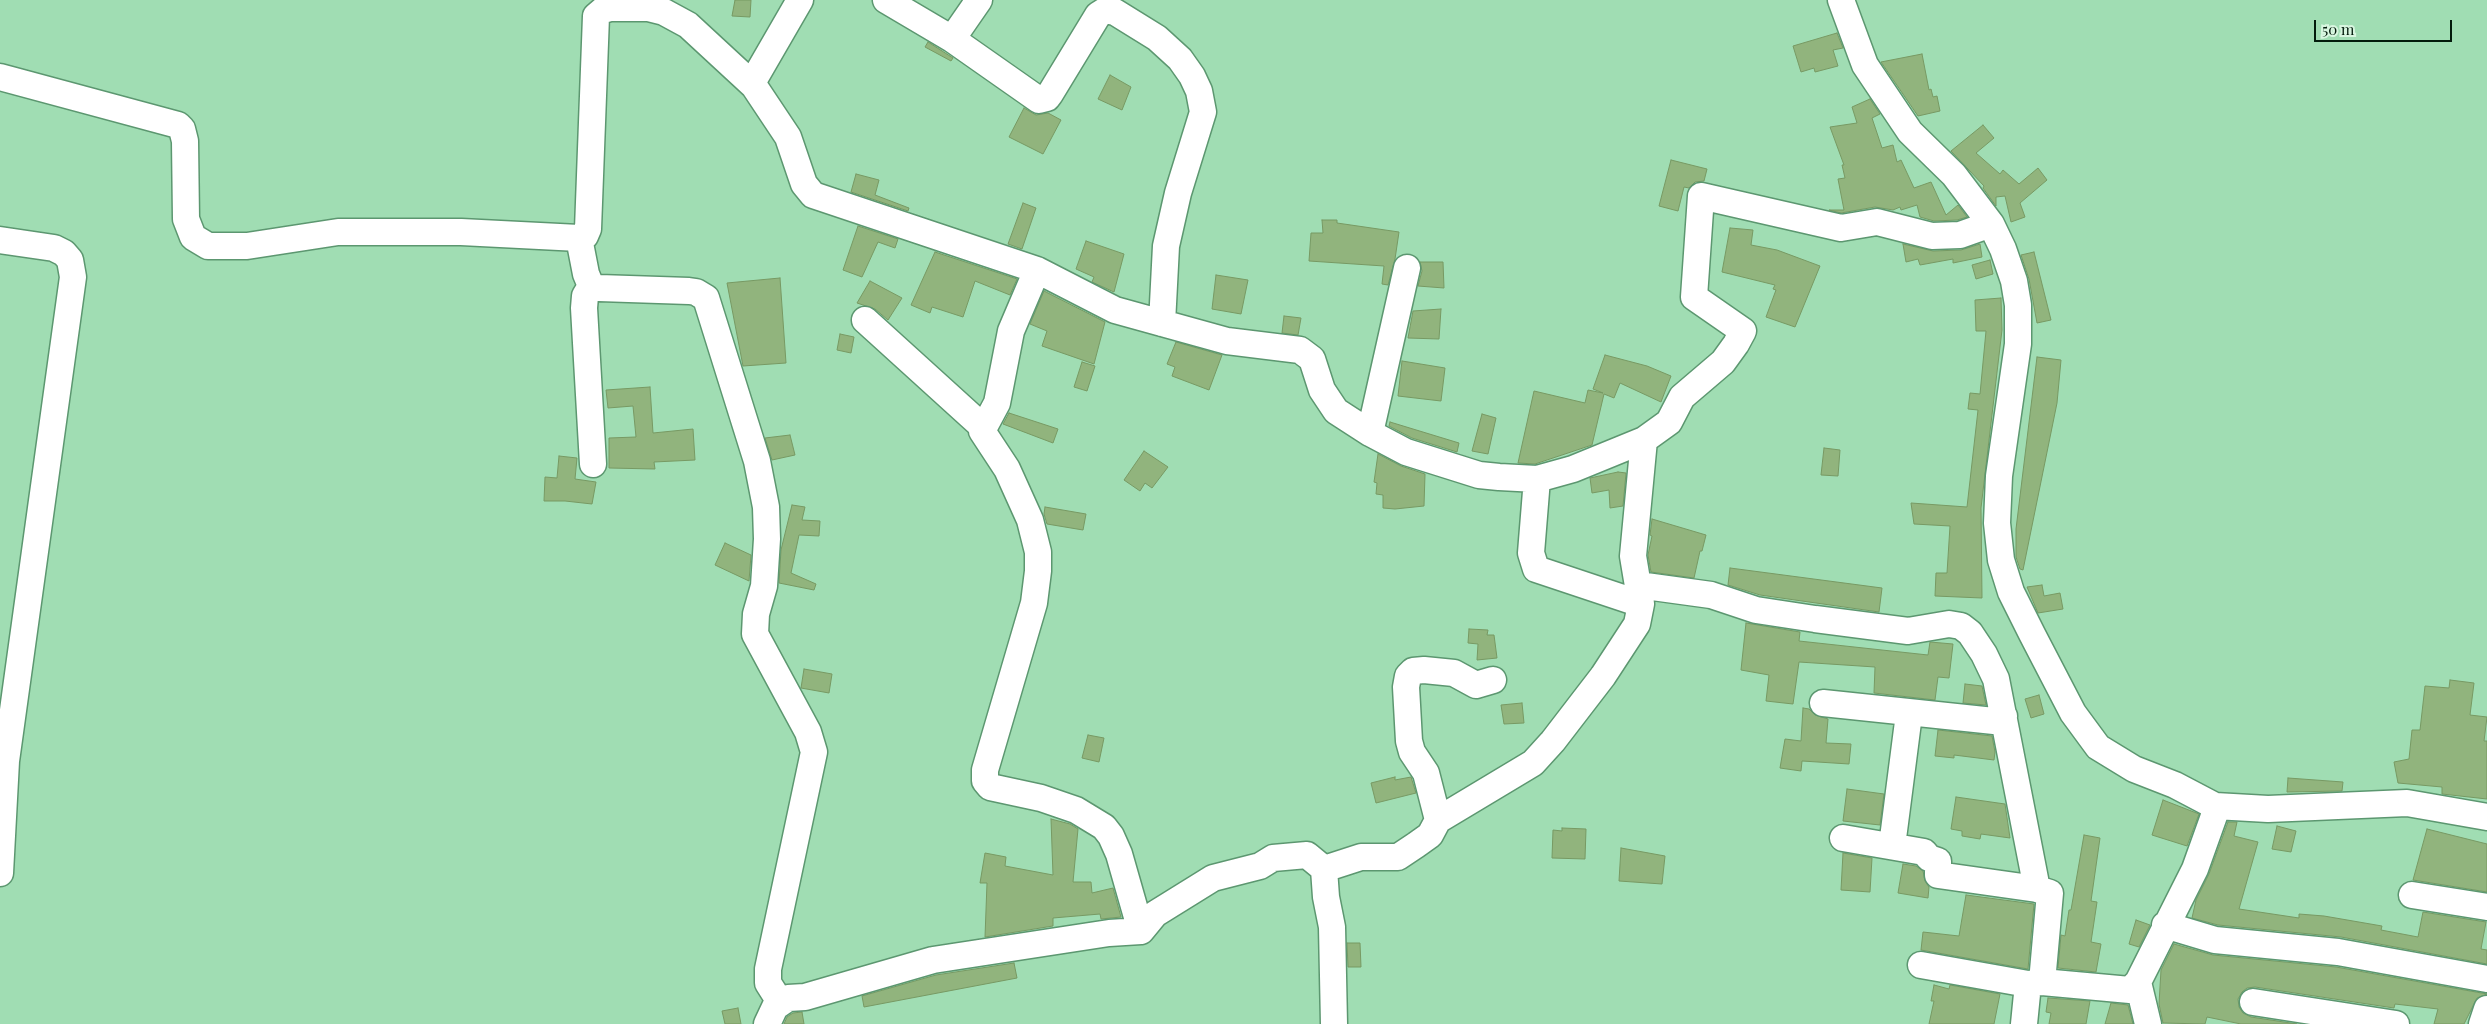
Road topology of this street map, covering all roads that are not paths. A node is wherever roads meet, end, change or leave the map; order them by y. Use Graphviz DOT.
graph roads {
  1 [pos="800,0"];
  2 [pos="886,0"];
  3 [pos="979,0"];
  4 [pos="1841,0"];
  5 [pos="593,8"];
  6 [pos="952,39"];
  7 [pos="0,77"];
  8 [pos="752,83"];
  9 [pos="1991,224"];
  10 [pos="579,238"];
  11 [pos="0,240"];
  12 [pos="1407,268"];
  13 [pos="1037,270"];
  14 [pos="591,286"];
  15 [pos="865,320"];
  16 [pos="1162,322"];
  17 [pos="984,428"];
  18 [pos="1370,433"];
  19 [pos="1644,440"];
  20 [pos="593,464"];
  21 [pos="1537,479"];
  22 [pos="1640,594"];
  23 [pos="1493,680"];
  24 [pos="1823,703"];
  25 [pos="1909,714"];
  26 [pos="2004,716"];
  27 [pos="3,761"];
  28 [pos="2214,806"];
  29 [pos="2487,817"];
  30 [pos="1438,820"];
  31 [pos="1843,838"];
  32 [pos="1892,846"];
  33 [pos="1324,869"];
  34 [pos="0,873"];
  35 [pos="2037,888"];
  36 [pos="2412,895"];
  37 [pos="2487,907"];
  38 [pos="2166,925"];
  39 [pos="1141,931"];
  40 [pos="1921,965"];
  41 [pos="2487,978"];
  42 [pos="2138,982"];
  43 [pos="2035,983"];
  44 [pos="780,1002"];
  45 [pos="2253,1002"];
  46 [pos="2487,1009"];
  47 [pos="2309,1017"];
  48 [pos="767,1024"];
  49 [pos="1334,1024"];
  50 [pos="2024,1024"];
  51 [pos="2148,1024"];
  52 [pos="2396,1024"];
  53 [pos="2482,1024"];
  1 -- 8 [label="street"];
  2 -- 6 [label="street"];
  3 -- 6 [label="street"];
  4 -- 9 [label="street"];
  5 -- 8 [label="street"];
  5 -- 10 [label="street"];
  6 -- 16 [label="street"];
  7 -- 10 [label="street"];
  8 -- 13 [label="street"];
  9 -- 19 [label="street"];
  9 -- 28 [label="street"];
  10 -- 14 [label="street"];
  11 -- 27 [label="street"];
  12 -- 18 [label="street"];
  13 -- 16 [label="street"];
  13 -- 17 [label="street"];
  14 -- 20 [label="street"];
  14 -- 44 [label="street"];
  15 -- 17 [label="street"];
  16 -- 18 [label="street"];
  17 -- 39 [label="street"];
  18 -- 21 [label="street"];
  19 -- 21 [label="street"];
  19 -- 22 [label="street"];
  21 -- 22 [label="street"];
  22 -- 26 [label="street"];
  22 -- 30 [label="street"];
  23 -- 30 [label="street"];
  24 -- 25 [label="street"];
  25 -- 26 [label="street"];
  25 -- 32 [label="street"];
  26 -- 35 [label="street"];
  27 -- 34 [label="street"];
  28 -- 29 [label="street"];
  28 -- 38 [label="street"];
  30 -- 33 [label="street"];
  31 -- 32 [label="street"];
  32 -- 35 [label="street"];
  33 -- 39 [label="street"];
  33 -- 49 [label="street"];
  35 -- 43 [label="street"];
  36 -- 37 [label="street"];
  38 -- 41 [label="street"];
  38 -- 42 [label="street"];
  39 -- 44 [label="street"];
  40 -- 43 [label="street"];
  42 -- 43 [label="street"];
  42 -- 51 [label="street"];
  43 -- 50 [label="street"];
  44 -- 48 [label="street"];
  45 -- 47 [label="street"];
  46 -- 53 [label="street"];
  47 -- 52 [label="street"];
}
